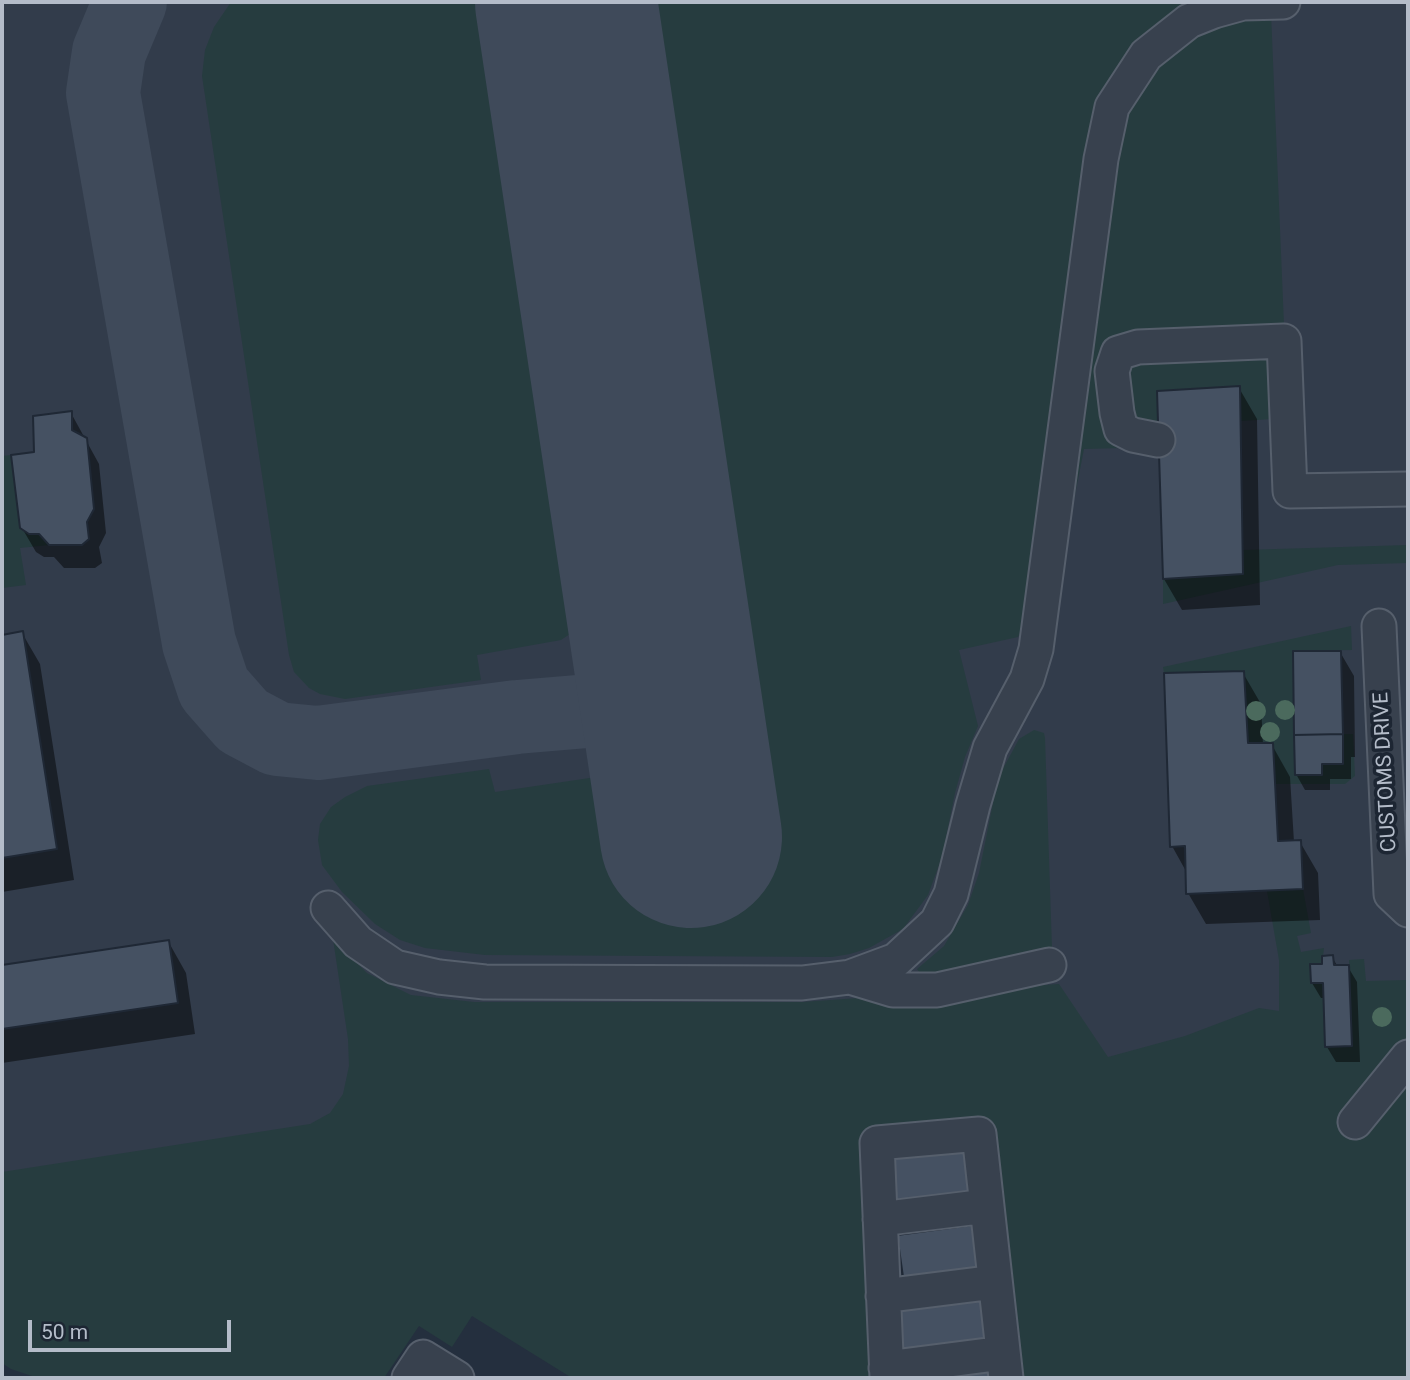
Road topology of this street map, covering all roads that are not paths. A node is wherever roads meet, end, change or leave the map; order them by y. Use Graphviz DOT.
graph roads {
  1 [pos="1283,2"];
  2 [pos="1158,440"];
  3 [pos="1408,489"];
  4 [pos="1379,626"];
  5 [pos="328,908"];
  6 [pos="1408,910"];
  7 [pos="1049,965"];
  8 [pos="850,977"];
  9 [pos="1408,1056"];
  10 [pos="1355,1122"];
  11 [pos="987,1206"];
  12 [pos="880,1219"];
  13 [pos="995,1282"];
  14 [pos="883,1296"];
  15 [pos="1004,1366"];
  16 [pos="887,1373"];
  17 [pos="409,1378"];
  18 [pos="457,1378"];
  1 -- 8 [label="lane"];
  2 -- 3 [label="lane"];
  4 -- 6 [label="lane, CUSTOMS DRIVE"];
  5 -- 8 [label="lane"];
  7 -- 8 [label="lane"];
  9 -- 10 [label="lane"];
  11 -- 12 [label="lane"];
  11 -- 12 [label="lane"];
  11 -- 13 [label="lane"];
  12 -- 14 [label="lane"];
  13 -- 14 [label="lane"];
  13 -- 15 [label="lane"];
  14 -- 16 [label="lane"];
  15 -- 16 [label="lane"];
  17 -- 18 [label="lane"];
}
